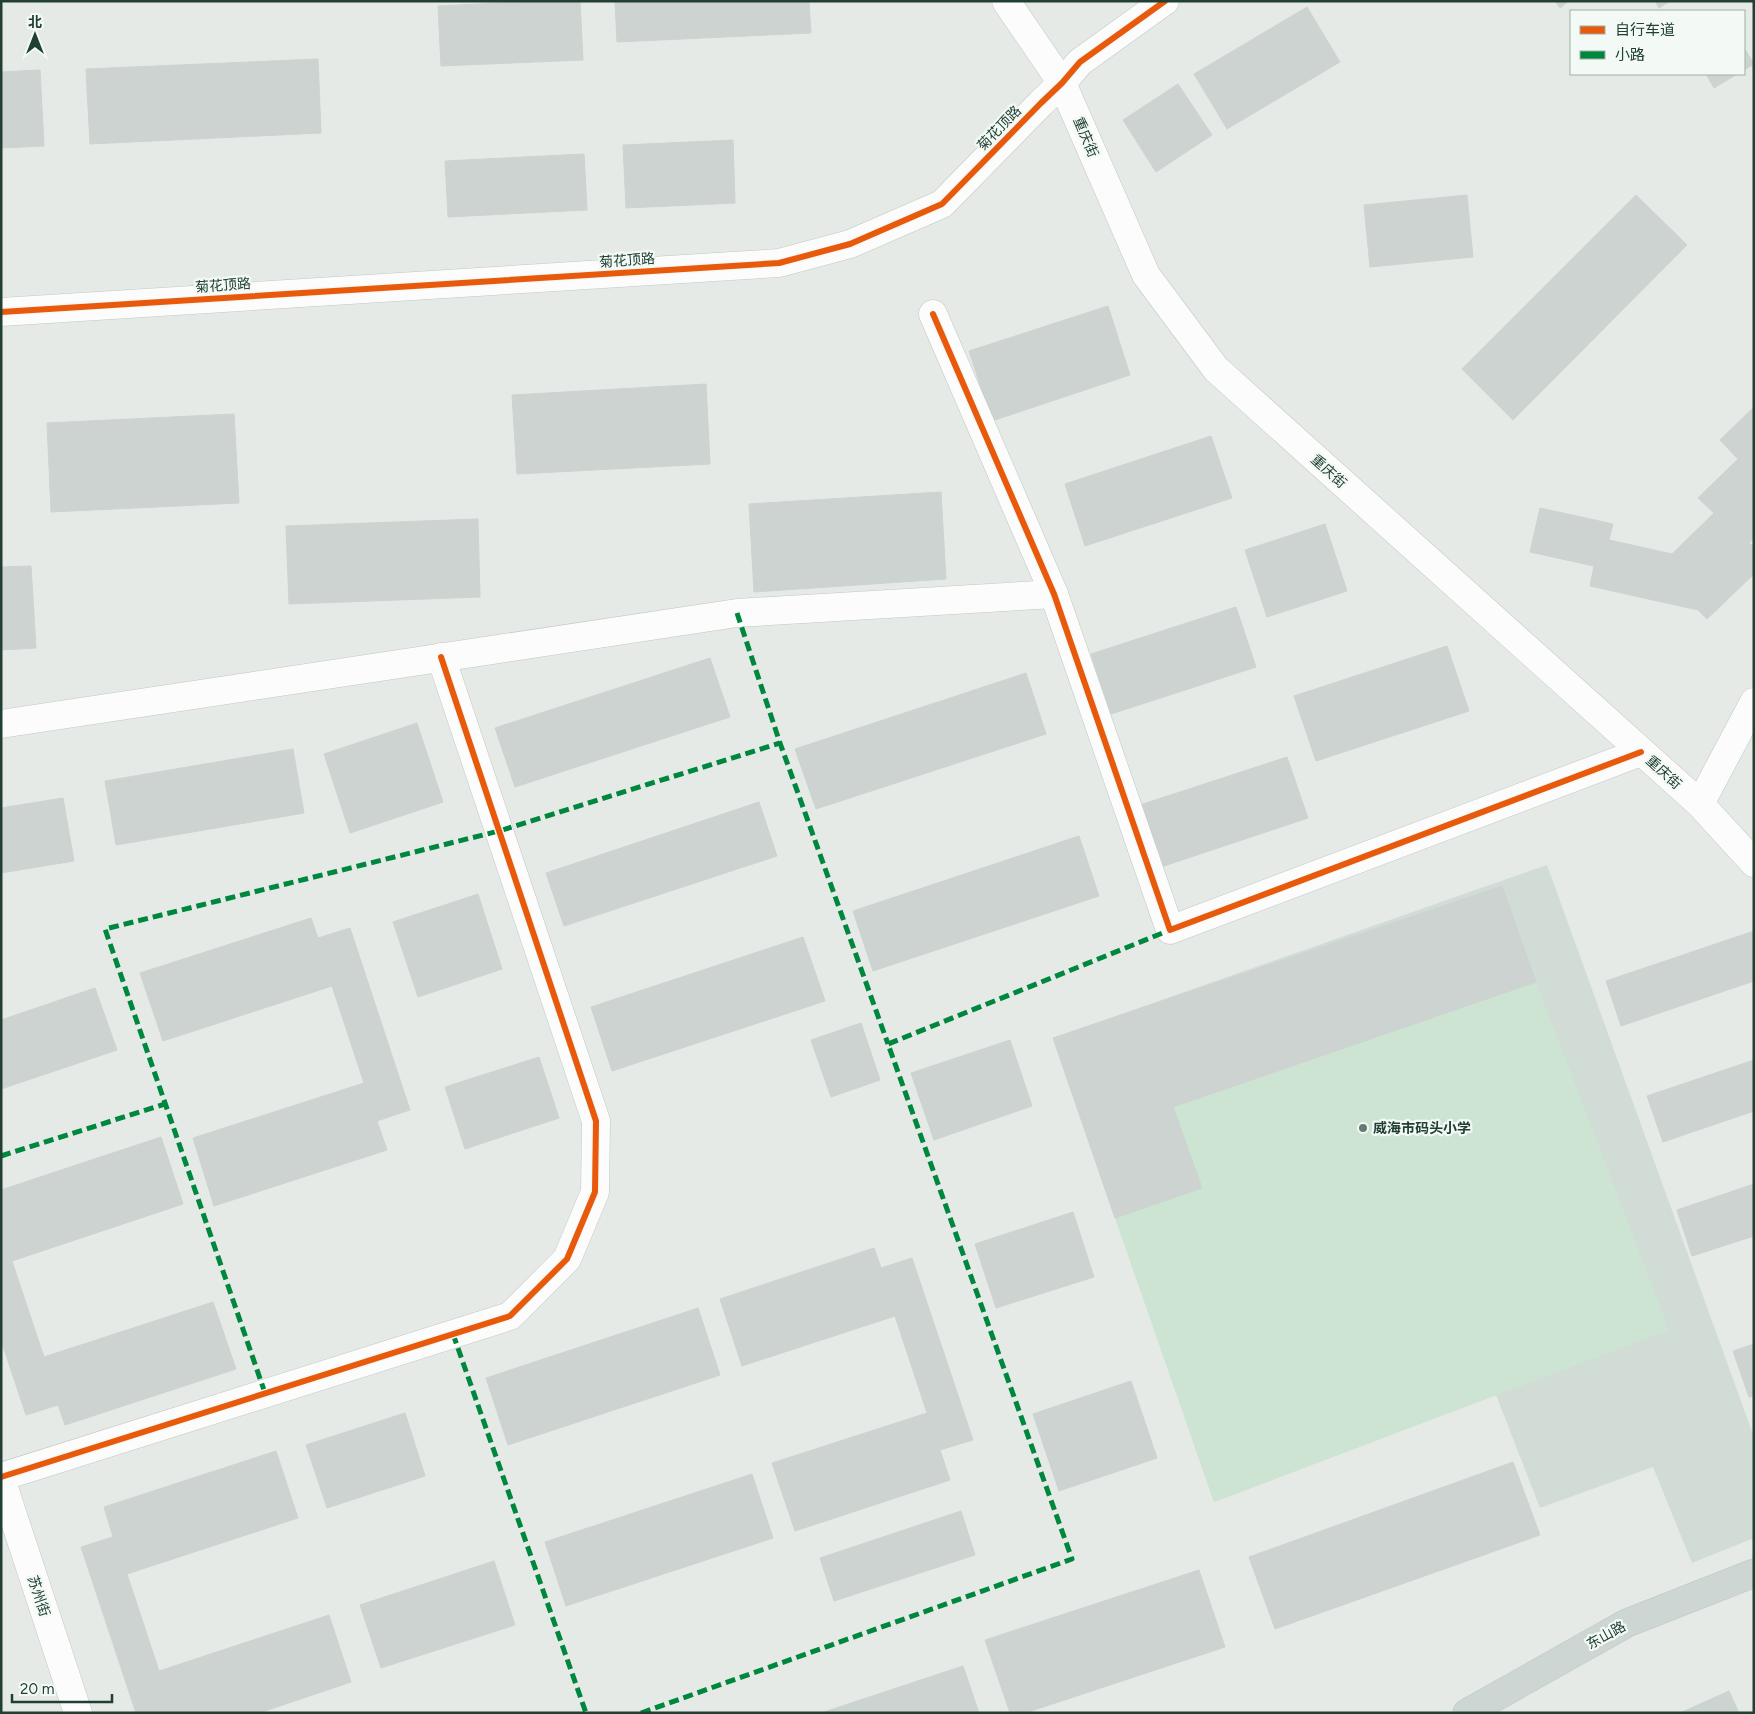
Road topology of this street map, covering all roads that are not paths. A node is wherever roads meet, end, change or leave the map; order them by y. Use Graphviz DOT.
graph roads {
  1 [pos="1006,1"];
  2 [pos="1165,1"];
  3 [pos="1062,83"];
  4 [pos="1,312"];
  5 [pos="933,314"];
  6 [pos="1054,594"];
  7 [pos="441,657"];
  8 [pos="1754,702"];
  9 [pos="1,724"];
  10 [pos="1641,752"];
  11 [pos="1700,804"];
  12 [pos="1754,863"];
  13 [pos="1,1478"];
  14 [pos="1754,1573"];
  15 [pos="78,1713"];
  16 [pos="1467,1713"];
  1 -- 3 [label="street, 重庆街"];
  2 -- 3 [label="street, 菊花顶路"];
  3 -- 4 [label="street, 菊花顶路"];
  3 -- 10 [label="street, 重庆街"];
  5 -- 6 [label="street"];
  6 -- 7 [label="street"];
  6 -- 10 [label="street"];
  7 -- 9 [label="street"];
  7 -- 13 [label="street"];
  8 -- 11 [label="street"];
  10 -- 11 [label="street, 重庆街"];
  11 -- 12 [label="street, 重庆街"];
  13 -- 15 [label="street, 苏州街"];
  14 -- 16 [label="main road, 东山路"];
}
